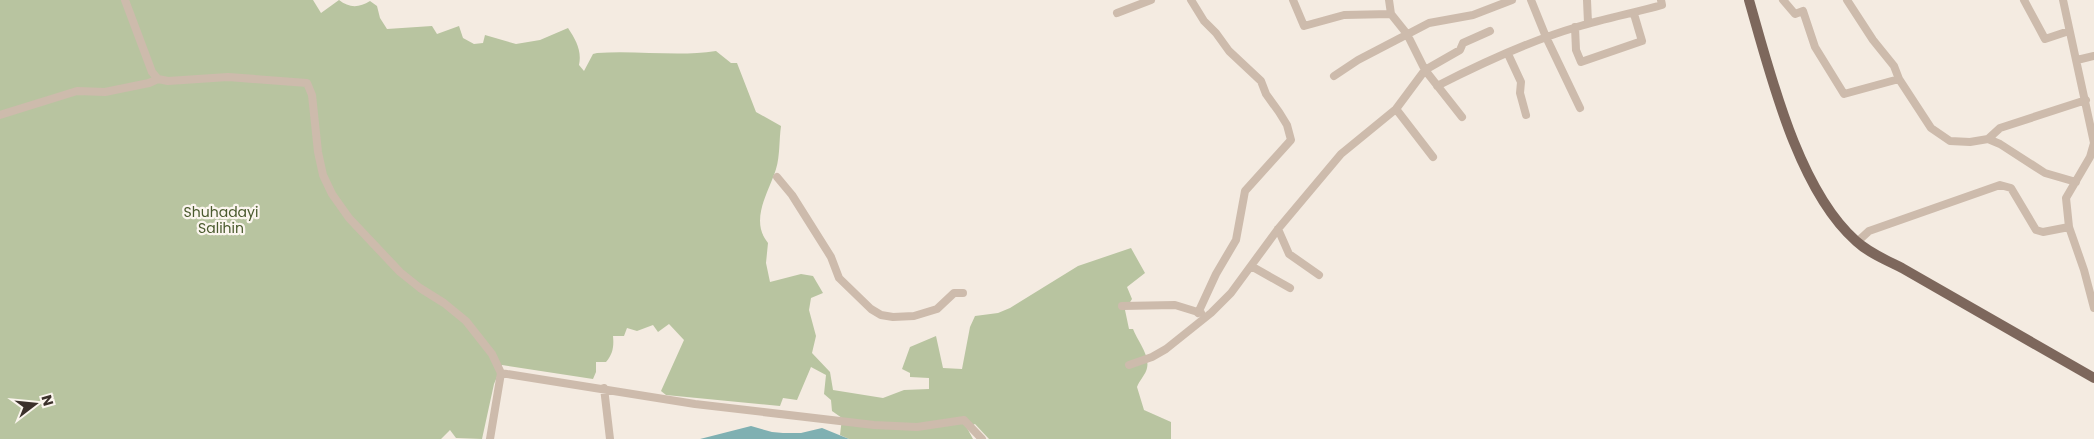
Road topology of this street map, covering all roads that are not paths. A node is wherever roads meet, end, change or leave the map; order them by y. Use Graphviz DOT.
graph roads {
  1 [pos="125,0"];
  2 [pos="1151,0"];
  3 [pos="1190,0"];
  4 [pos="1293,0"];
  5 [pos="1389,0"];
  6 [pos="1511,0"];
  7 [pos="1531,0"];
  8 [pos="1587,0"];
  9 [pos="1661,0"];
  10 [pos="1749,0"];
  11 [pos="1784,0"];
  12 [pos="1847,0"];
  13 [pos="2024,0"];
  14 [pos="2063,0"];
  15 [pos="1117,13"];
  16 [pos="1391,14"];
  17 [pos="1634,14"];
  18 [pos="1588,23"];
  19 [pos="1575,27"];
  20 [pos="1490,30"];
  21 [pos="2069,31"];
  22 [pos="1407,34"];
  23 [pos="1546,37"];
  24 [pos="1508,54"];
  25 [pos="2094,56"];
  26 [pos="2077,60"];
  27 [pos="1425,70"];
  28 [pos="1334,76"];
  29 [pos="158,79"];
  30 [pos="1899,79"];
  31 [pos="1437,86"];
  32 [pos="2086,100"];
  33 [pos="1580,108"];
  34 [pos="1396,109"];
  35 [pos="0,115"];
  36 [pos="1526,115"];
  37 [pos="1462,117"];
  38 [pos="2093,128"];
  39 [pos="1988,139"];
  40 [pos="1433,157"];
  41 [pos="2085,165"];
  42 [pos="2094,169"];
  43 [pos="777,176"];
  44 [pos="2076,182"];
  45 [pos="2069,227"];
  46 [pos="1278,229"];
  47 [pos="1857,242"];
  48 [pos="1251,266"];
  49 [pos="2094,268"];
  50 [pos="2084,270"];
  51 [pos="1318,275"];
  52 [pos="1290,288"];
  53 [pos="963,294"];
  54 [pos="1122,306"];
  55 [pos="2094,308"];
  56 [pos="1198,313"];
  57 [pos="1209,315"];
  58 [pos="1128,365"];
  59 [pos="501,373"];
  60 [pos="2094,378"];
  61 [pos="604,388"];
  62 [pos="490,439"];
  63 [pos="610,439"];
  64 [pos="982,439"];
  1 -- 29 [label="street"];
  2 -- 15 [label="street"];
  3 -- 56 [label="street"];
  4 -- 16 [label="street"];
  5 -- 16 [label="street"];
  6 -- 22 [label="street"];
  7 -- 23 [label="street"];
  8 -- 18 [label="street"];
  9 -- 17 [label="street"];
  10 -- 47 [label="main road"];
  11 -- 30 [label="street"];
  12 -- 30 [label="street"];
  13 -- 21 [label="street"];
  14 -- 21 [label="street"];
  16 -- 22 [label="street"];
  17 -- 18 [label="street"];
  17 -- 19 [label="street"];
  18 -- 19 [label="street"];
  19 -- 23 [label="street"];
  20 -- 27 [label="street"];
  21 -- 26 [label="street"];
  22 -- 27 [label="street"];
  22 -- 28 [label="street"];
  23 -- 24 [label="street"];
  23 -- 33 [label="street"];
  24 -- 31 [label="street"];
  24 -- 36 [label="street"];
  25 -- 26 [label="street"];
  26 -- 32 [label="street"];
  27 -- 31 [label="street"];
  27 -- 34 [label="street"];
  29 -- 35 [label="street"];
  29 -- 59 [label="street"];
  30 -- 39 [label="street"];
  31 -- 37 [label="street"];
  32 -- 38 [label="street"];
  32 -- 39 [label="street"];
  34 -- 40 [label="street"];
  34 -- 46 [label="street"];
  38 -- 41 [label="street"];
  39 -- 44 [label="street"];
  41 -- 42 [label="street"];
  41 -- 44 [label="street"];
  43 -- 53 [label="street"];
  44 -- 45 [label="street"];
  45 -- 47 [label="street"];
  45 -- 50 [label="street"];
  46 -- 48 [label="street"];
  46 -- 51 [label="street"];
  47 -- 60 [label="main road"];
  48 -- 52 [label="street"];
  48 -- 57 [label="street"];
  49 -- 50 [label="street"];
  50 -- 55 [label="street"];
  54 -- 56 [label="street"];
  56 -- 57 [label="street"];
  57 -- 58 [label="street"];
  59 -- 61 [label="street"];
  59 -- 62 [label="street"];
  61 -- 63 [label="street"];
  61 -- 64 [label="street"];
}
